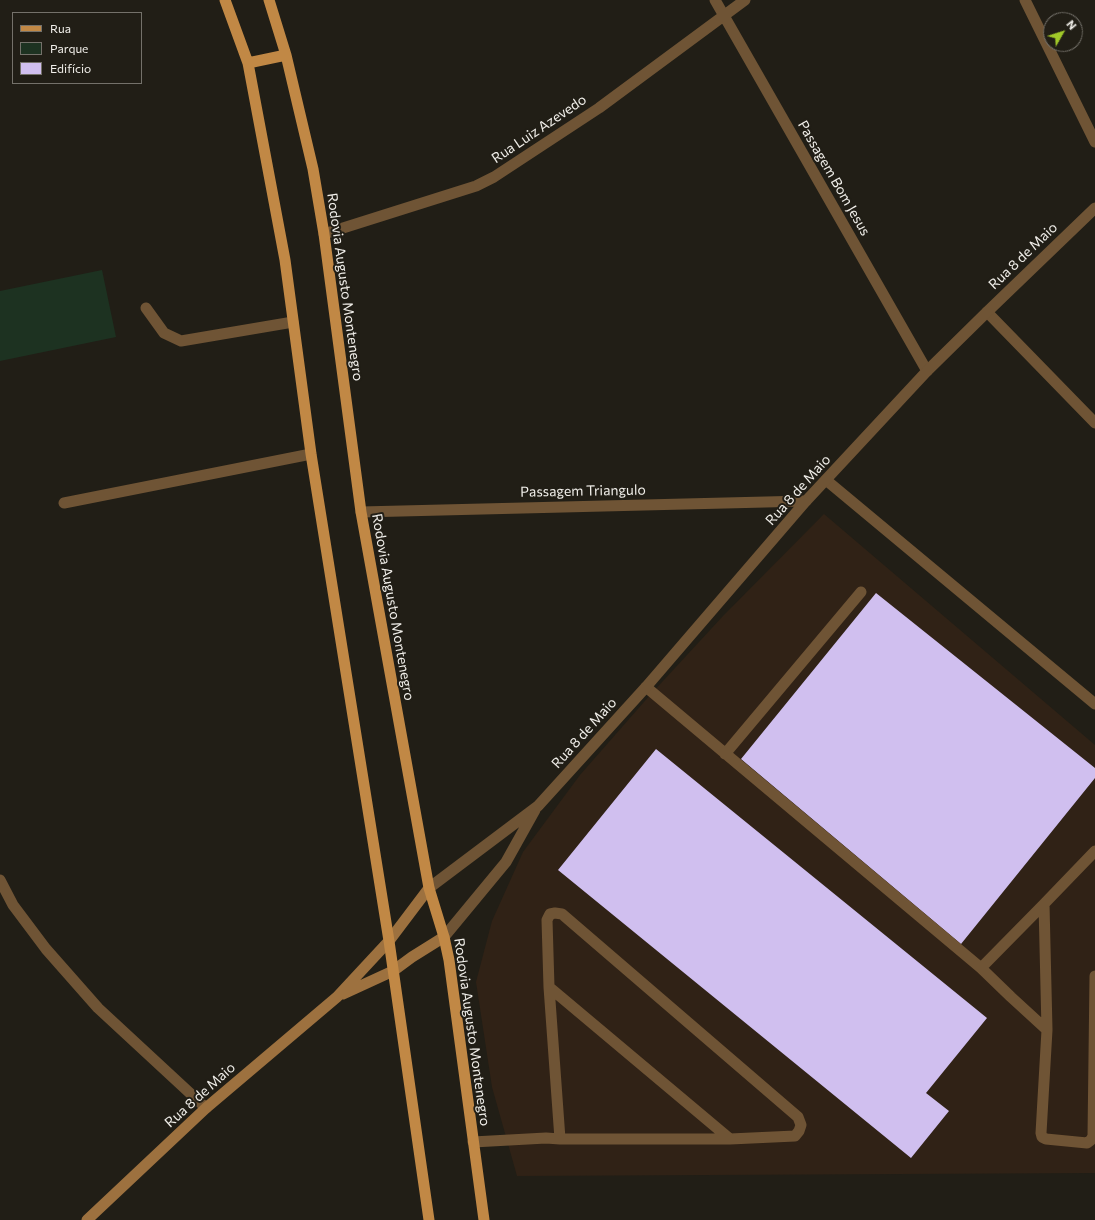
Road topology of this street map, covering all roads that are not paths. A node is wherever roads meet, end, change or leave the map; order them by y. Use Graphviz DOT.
graph roads {
  1 [pos="225,0"];
  2 [pos="269,0"];
  3 [pos="715,0"];
  4 [pos="745,0"];
  5 [pos="1024,0"];
  6 [pos="724,16"];
  7 [pos="286,55"];
  8 [pos="248,64"];
  9 [pos="1095,142"];
  10 [pos="1095,208"];
  11 [pos="324,234"];
  12 [pos="146,308"];
  13 [pos="987,312"];
  14 [pos="293,322"];
  15 [pos="927,371"];
  16 [pos="1095,423"];
  17 [pos="311,454"];
  18 [pos="826,480"];
  19 [pos="806,501"];
  20 [pos="64,503"];
  21 [pos="361,512"];
  22 [pos="861,592"];
  23 [pos="646,687"];
  24 [pos="1095,704"];
  25 [pos="725,754"];
  26 [pos="538,806"];
  27 [pos="1095,851"];
  28 [pos="0,880"];
  29 [pos="429,888"];
  30 [pos="1044,904"];
  31 [pos="444,937"];
  32 [pos="389,941"];
  33 [pos="981,968"];
  34 [pos="393,971"];
  35 [pos="1095,976"];
  36 [pos="549,987"];
  37 [pos="337,997"];
  38 [pos="1048,1030"];
  39 [pos="206,1108"];
  40 [pos="560,1139"];
  41 [pos="730,1139"];
  42 [pos="473,1142"];
  43 [pos="88,1220"];
  44 [pos="429,1220"];
  45 [pos="484,1220"];
  1 -- 8 [label="main road"];
  2 -- 7 [label="main road, Rodovia Augusto Montenegro"];
  3 -- 6 [label="street, Passagem Bom Jesus"];
  4 -- 6 [label="street, Rua Luiz Azevedo"];
  5 -- 9 [label="street"];
  6 -- 11 [label="street, Rua Luiz Azevedo"];
  6 -- 15 [label="street, Passagem Bom Jesus"];
  7 -- 8 [label="main road"];
  7 -- 11 [label="main road, Rodovia Augusto Montenegro"];
  8 -- 14 [label="main road"];
  10 -- 13 [label="street, Rua 8 de Maio"];
  11 -- 21 [label="main road, Rodovia Augusto Montenegro"];
  12 -- 14 [label="street"];
  13 -- 15 [label="street, Rua 8 de Maio"];
  13 -- 16 [label="street"];
  14 -- 17 [label="main road"];
  15 -- 18 [label="street, Rua 8 de Maio"];
  17 -- 20 [label="street"];
  17 -- 32 [label="main road"];
  18 -- 19 [label="street, Rua 8 de Maio"];
  18 -- 24 [label="street"];
  19 -- 21 [label="street, Passagem Triangulo"];
  19 -- 23 [label="street, Rua 8 de Maio"];
  21 -- 29 [label="main road, Rodovia Augusto Montenegro"];
  22 -- 25 [label="street"];
  23 -- 25 [label="street"];
  23 -- 26 [label="street, Rua 8 de Maio"];
  25 -- 33 [label="street"];
  26 -- 29 [label="street, Rua 8 de Maio"];
  26 -- 31 [label="street, Rua 8 de Maio"];
  27 -- 30 [label="street"];
  28 -- 39 [label="street"];
  29 -- 31 [label="main road, Rodovia Augusto Montenegro"];
  29 -- 32 [label="main road, Rua 8 de Maio"];
  30 -- 33 [label="street"];
  30 -- 38 [label="street"];
  31 -- 34 [label="main road, Rua 8 de Maio"];
  31 -- 42 [label="main road, Rodovia Augusto Montenegro"];
  32 -- 34 [label="main road"];
  32 -- 37 [label="main road, Rua 8 de Maio"];
  33 -- 38 [label="street"];
  34 -- 37 [label="main road, Rua 8 de Maio"];
  34 -- 44 [label="main road"];
  35 -- 38 [label="street"];
  36 -- 40 [label="street"];
  36 -- 41 [label="street"];
  36 -- 41 [label="street"];
  37 -- 39 [label="main road, Rua 8 de Maio"];
  39 -- 43 [label="main road, Rua 8 de Maio"];
  40 -- 41 [label="street"];
  40 -- 42 [label="street"];
  42 -- 45 [label="main road, Rodovia Augusto Montenegro"];
}
